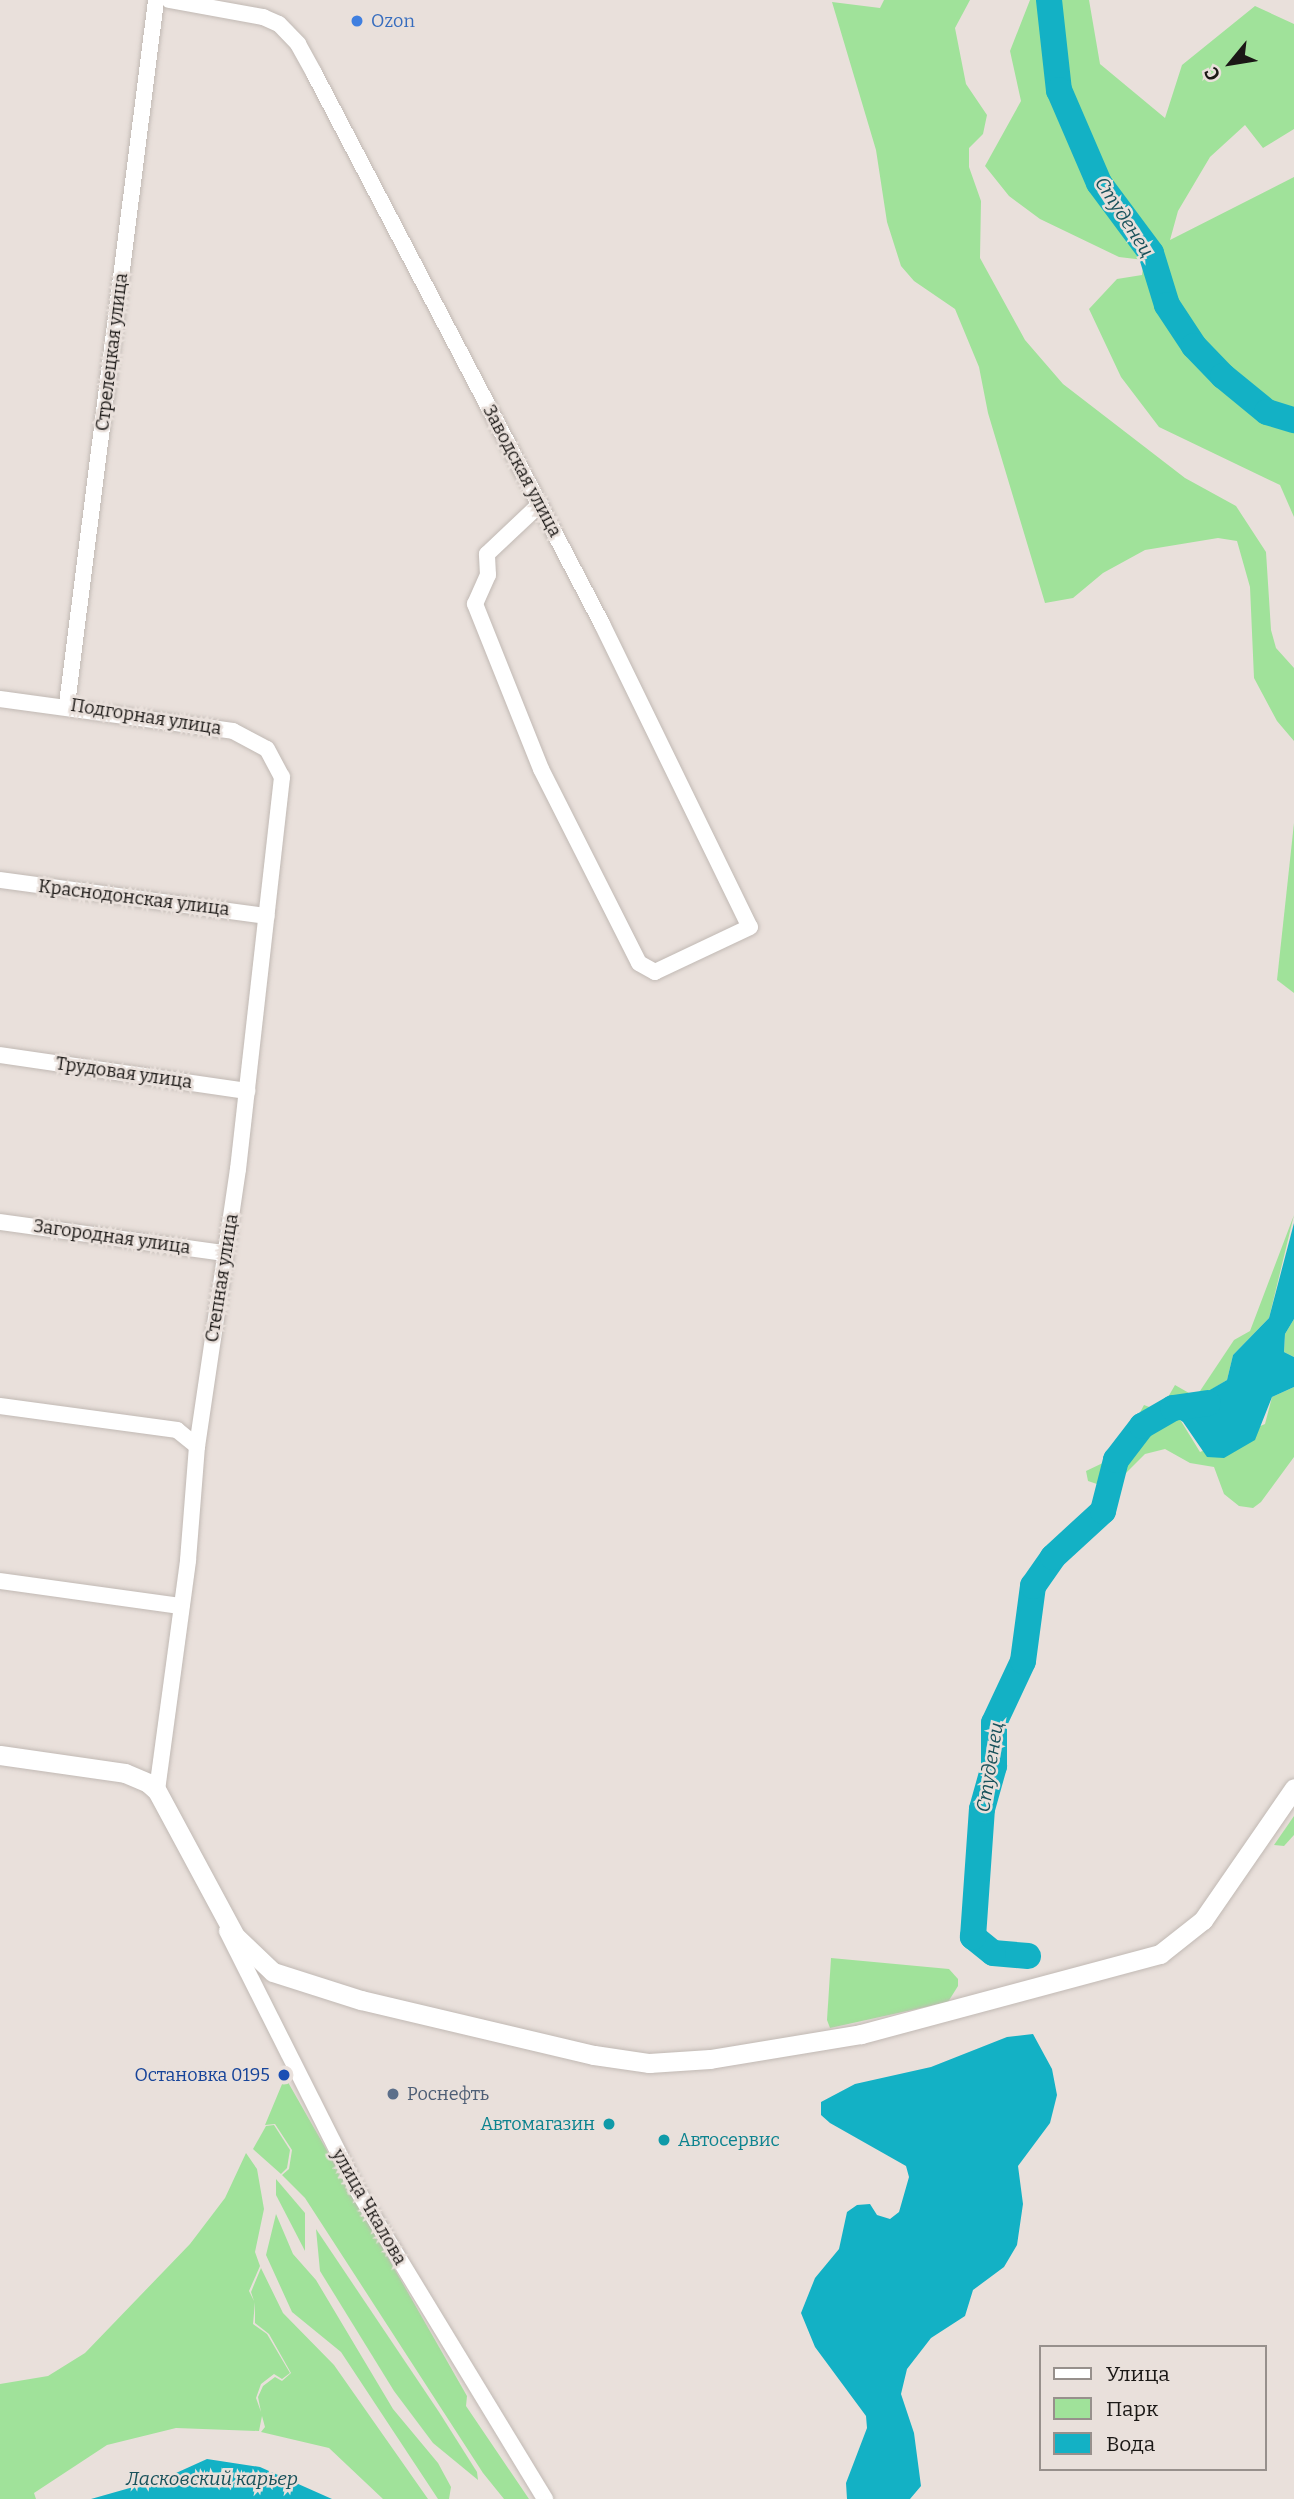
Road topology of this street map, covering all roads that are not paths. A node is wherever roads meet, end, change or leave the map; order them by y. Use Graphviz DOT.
graph roads {
  1 [pos="156,0"];
  2 [pos="169,0"];
  3 [pos="540,505"];
  4 [pos="0,699"];
  5 [pos="67,704"];
  6 [pos="278,765"];
  7 [pos="0,880"];
  8 [pos="267,916"];
  9 [pos="0,1055"];
  10 [pos="247,1091"];
  11 [pos="0,1222"];
  12 [pos="224,1253"];
  13 [pos="0,1406"];
  14 [pos="197,1446"];
  15 [pos="0,1581"];
  16 [pos="181,1606"];
  17 [pos="0,1755"];
  18 [pos="1294,1788"];
  19 [pos="157,1791"];
  20 [pos="214,1903"];
  21 [pos="545,2499"];
  1 -- 5 [label="street, Стрелецкая улица"];
  2 -- 3 [label="street, Заводская улица"];
  3 -- 3 [label="street, Заводская улица"];
  4 -- 5 [label="street, Подгорная улица"];
  5 -- 6 [label="street, Подгорная улица"];
  6 -- 8 [label="street, Степная улица"];
  7 -- 8 [label="street, Краснодонская улица"];
  8 -- 10 [label="street, Степная улица"];
  9 -- 10 [label="street, Трудовая улица"];
  10 -- 12 [label="street, Степная улица"];
  11 -- 12 [label="street, Загородная улица"];
  12 -- 14 [label="street, Степная улица"];
  13 -- 14 [label="street"];
  14 -- 16 [label="street, Степная улица"];
  15 -- 16 [label="street"];
  16 -- 19 [label="street, Степная улица"];
  17 -- 19 [label="main road"];
  18 -- 20 [label="main road"];
  19 -- 20 [label="main road"];
  20 -- 21 [label="street, улица Чкалова"];
}
